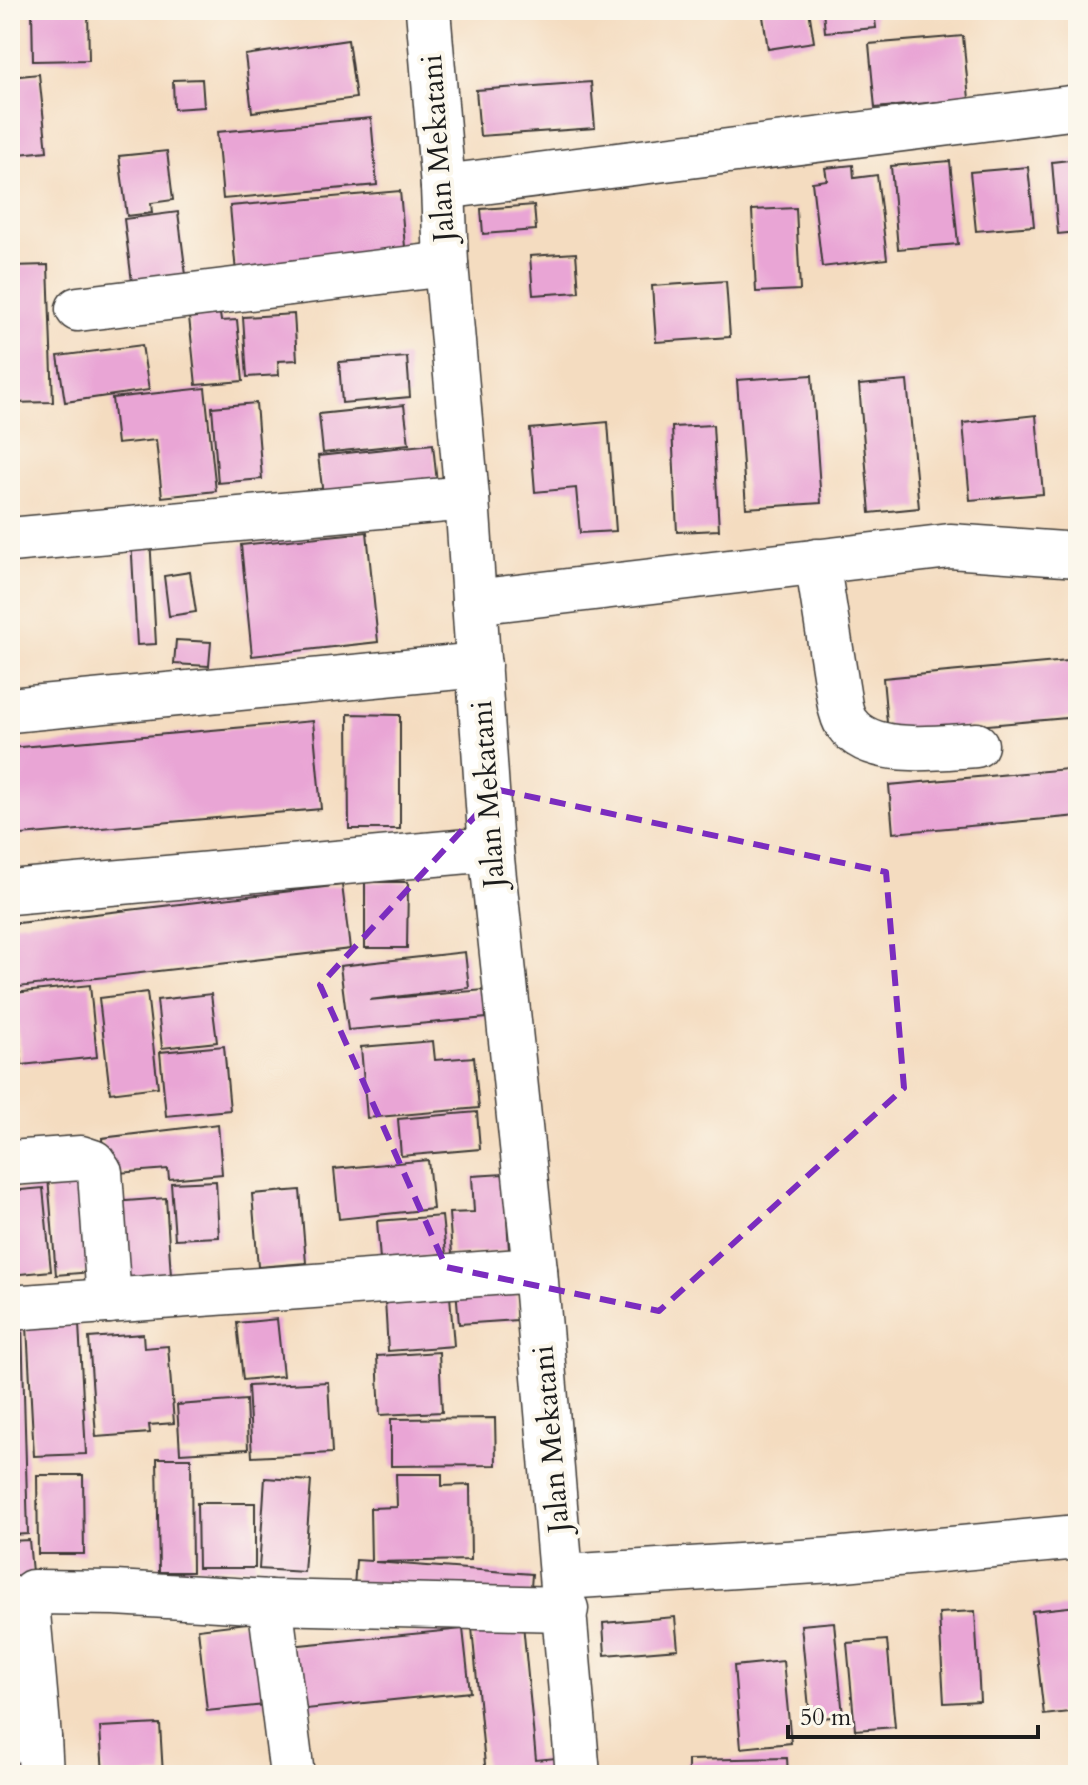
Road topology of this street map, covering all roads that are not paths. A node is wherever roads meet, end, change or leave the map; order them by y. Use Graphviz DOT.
graph roads {
  1 [pos="428,10"];
  2 [pos="1078,107"];
  3 [pos="443,187"];
  4 [pos="446,264"];
  5 [pos="78,309"];
  6 [pos="467,498"];
  7 [pos="10,540"];
  8 [pos="1078,555"];
  9 [pos="817,561"];
  10 [pos="474,602"];
  11 [pos="479,665"];
  12 [pos="10,710"];
  13 [pos="976,745"];
  14 [pos="491,849"];
  15 [pos="10,892"];
  16 [pos="10,1163"];
  17 [pos="535,1270"];
  18 [pos="109,1301"];
  19 [pos="10,1308"];
  20 [pos="1078,1537"];
  21 [pos="565,1593"];
  22 [pos="270,1602"];
  23 [pos="30,1750"];
  24 [pos="292,1775"];
  25 [pos="578,1775"];
  1 -- 3 [label="street, Jalan Mekatani"];
  2 -- 3 [label="street"];
  3 -- 4 [label="street, Jalan Mekatani"];
  4 -- 5 [label="street"];
  4 -- 6 [label="street, Jalan Mekatani"];
  6 -- 7 [label="street"];
  6 -- 10 [label="street, Jalan Mekatani"];
  8 -- 9 [label="street"];
  9 -- 10 [label="street"];
  9 -- 13 [label="street"];
  10 -- 11 [label="street, Jalan Mekatani"];
  11 -- 12 [label="street"];
  11 -- 14 [label="street, Jalan Mekatani"];
  14 -- 15 [label="street"];
  14 -- 17 [label="street, Jalan Mekatani"];
  16 -- 18 [label="street"];
  17 -- 18 [label="street"];
  17 -- 21 [label="street, Jalan Mekatani"];
  18 -- 19 [label="street"];
  20 -- 21 [label="street"];
  21 -- 22 [label="street"];
  21 -- 25 [label="street, Jalan Mekatani"];
  22 -- 23 [label="street"];
  22 -- 24 [label="street"];
}
